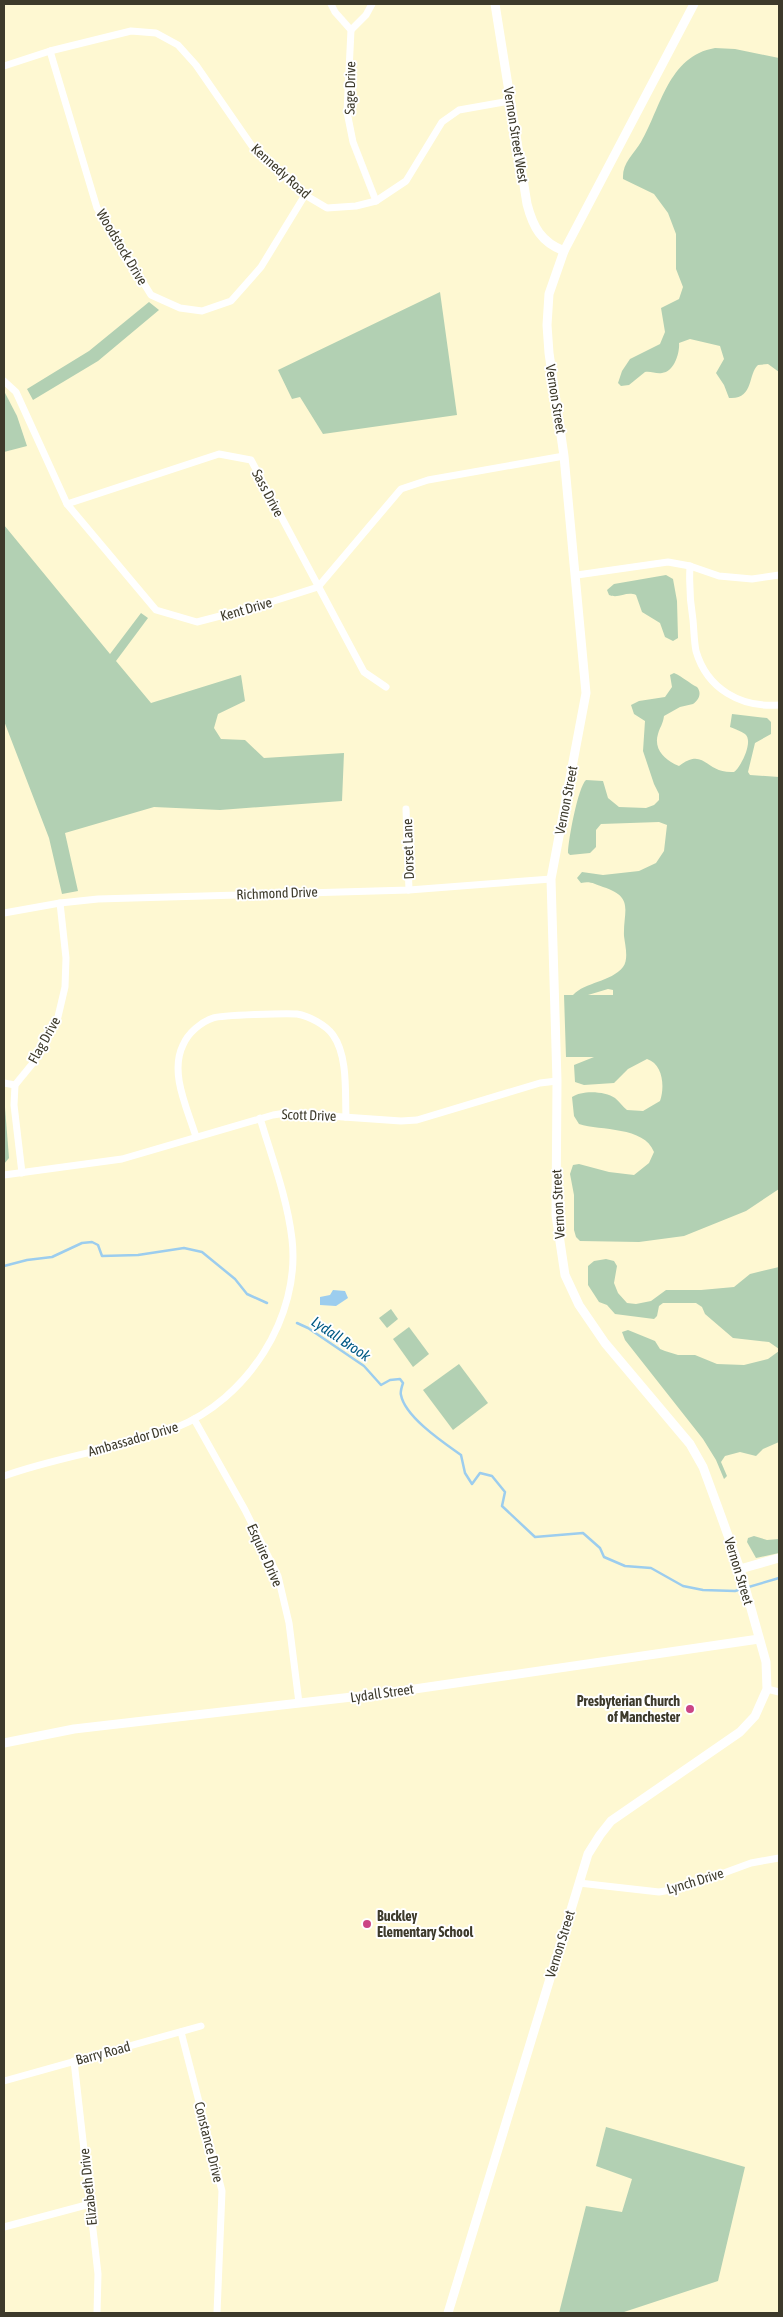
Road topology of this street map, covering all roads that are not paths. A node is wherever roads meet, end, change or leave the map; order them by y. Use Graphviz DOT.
graph roads {
  1 [pos="331,4"];
  2 [pos="372,4"];
  3 [pos="495,4"];
  4 [pos="694,4"];
  5 [pos="351,30"];
  6 [pos="50,51"];
  7 [pos="4,66"];
  8 [pos="510,101"];
  9 [pos="305,195"];
  10 [pos="376,201"];
  11 [pos="564,250"];
  12 [pos="4,381"];
  13 [pos="564,456"];
  14 [pos="67,504"];
  15 [pos="690,566"];
  16 [pos="576,575"];
  17 [pos="779,575"];
  18 [pos="318,587"];
  19 [pos="386,687"];
  20 [pos="779,705"];
  21 [pos="406,809"];
  22 [pos="551,879"];
  23 [pos="409,890"];
  24 [pos="60,903"];
  25 [pos="4,912"];
  26 [pos="557,1081"];
  27 [pos="4,1083"];
  28 [pos="15,1085"];
  29 [pos="346,1117"];
  30 [pos="260,1118"];
  31 [pos="196,1137"];
  32 [pos="22,1173"];
  33 [pos="4,1175"];
  34 [pos="194,1420"];
  35 [pos="4,1476"];
  36 [pos="779,1558"];
  37 [pos="740,1569"];
  38 [pos="759,1639"];
  39 [pos="768,1689"];
  40 [pos="779,1692"];
  41 [pos="299,1703"];
  42 [pos="4,1743"];
  43 [pos="779,1858"];
  44 [pos="579,1883"];
  45 [pos="202,2026"];
  46 [pos="181,2032"];
  47 [pos="74,2061"];
  48 [pos="4,2081"];
  49 [pos="90,2204"];
  50 [pos="4,2227"];
  51 [pos="97,2313"];
  52 [pos="217,2313"];
  53 [pos="448,2313"];
  1 -- 5 [label="street"];
  2 -- 5 [label="street"];
  3 -- 8 [label="street, Vernon Street West"];
  4 -- 11 [label="street, Vernon Street"];
  5 -- 10 [label="street, Sage Drive"];
  6 -- 7 [label="street, Kennedy Road"];
  6 -- 9 [label="street, Kennedy Road"];
  6 -- 9 [label="street, Woodstock Drive"];
  8 -- 10 [label="street, Kennedy Road"];
  8 -- 11 [label="street, Vernon Street West"];
  9 -- 10 [label="street, Kennedy Road"];
  11 -- 13 [label="street, Vernon Street"];
  12 -- 14 [label="street, Kent Drive"];
  13 -- 16 [label="street, Vernon Street"];
  13 -- 18 [label="street"];
  14 -- 18 [label="street, Kent Drive"];
  14 -- 18 [label="street, Sass Drive"];
  15 -- 16 [label="street"];
  15 -- 17 [label="street"];
  15 -- 20 [label="street"];
  16 -- 22 [label="street, Vernon Street"];
  18 -- 19 [label="street, Sass Drive"];
  21 -- 23 [label="street, Dorset Lane"];
  22 -- 23 [label="street, Richmond Drive"];
  22 -- 26 [label="street, Vernon Street"];
  23 -- 24 [label="street, Richmond Drive"];
  24 -- 25 [label="street, Richmond Drive"];
  24 -- 28 [label="street, Flag Drive"];
  26 -- 29 [label="street, Scott Drive"];
  26 -- 37 [label="street, Vernon Street"];
  27 -- 28 [label="street"];
  28 -- 32 [label="street"];
  29 -- 30 [label="street, Scott Drive"];
  29 -- 31 [label="street"];
  30 -- 31 [label="street, Scott Drive"];
  30 -- 34 [label="street, Ambassador Drive"];
  31 -- 32 [label="street, Scott Drive"];
  32 -- 33 [label="street, Scott Drive"];
  34 -- 35 [label="street, Ambassador Drive"];
  34 -- 41 [label="street, Esquire Drive"];
  36 -- 37 [label="street"];
  37 -- 38 [label="street, Vernon Street"];
  38 -- 39 [label="street, Vernon Street"];
  38 -- 41 [label="street, Lydall Street"];
  39 -- 40 [label="street"];
  39 -- 44 [label="street, Vernon Street"];
  41 -- 42 [label="street, Lydall Street"];
  43 -- 44 [label="street, Lynch Drive"];
  44 -- 53 [label="street, Vernon Street"];
  45 -- 46 [label="street, Barry Road"];
  46 -- 47 [label="street, Barry Road"];
  46 -- 52 [label="street, Constance Drive"];
  47 -- 48 [label="street, Barry Road"];
  47 -- 49 [label="street, Elizabeth Drive"];
  49 -- 50 [label="street"];
  49 -- 51 [label="street, Elizabeth Drive"];
}
